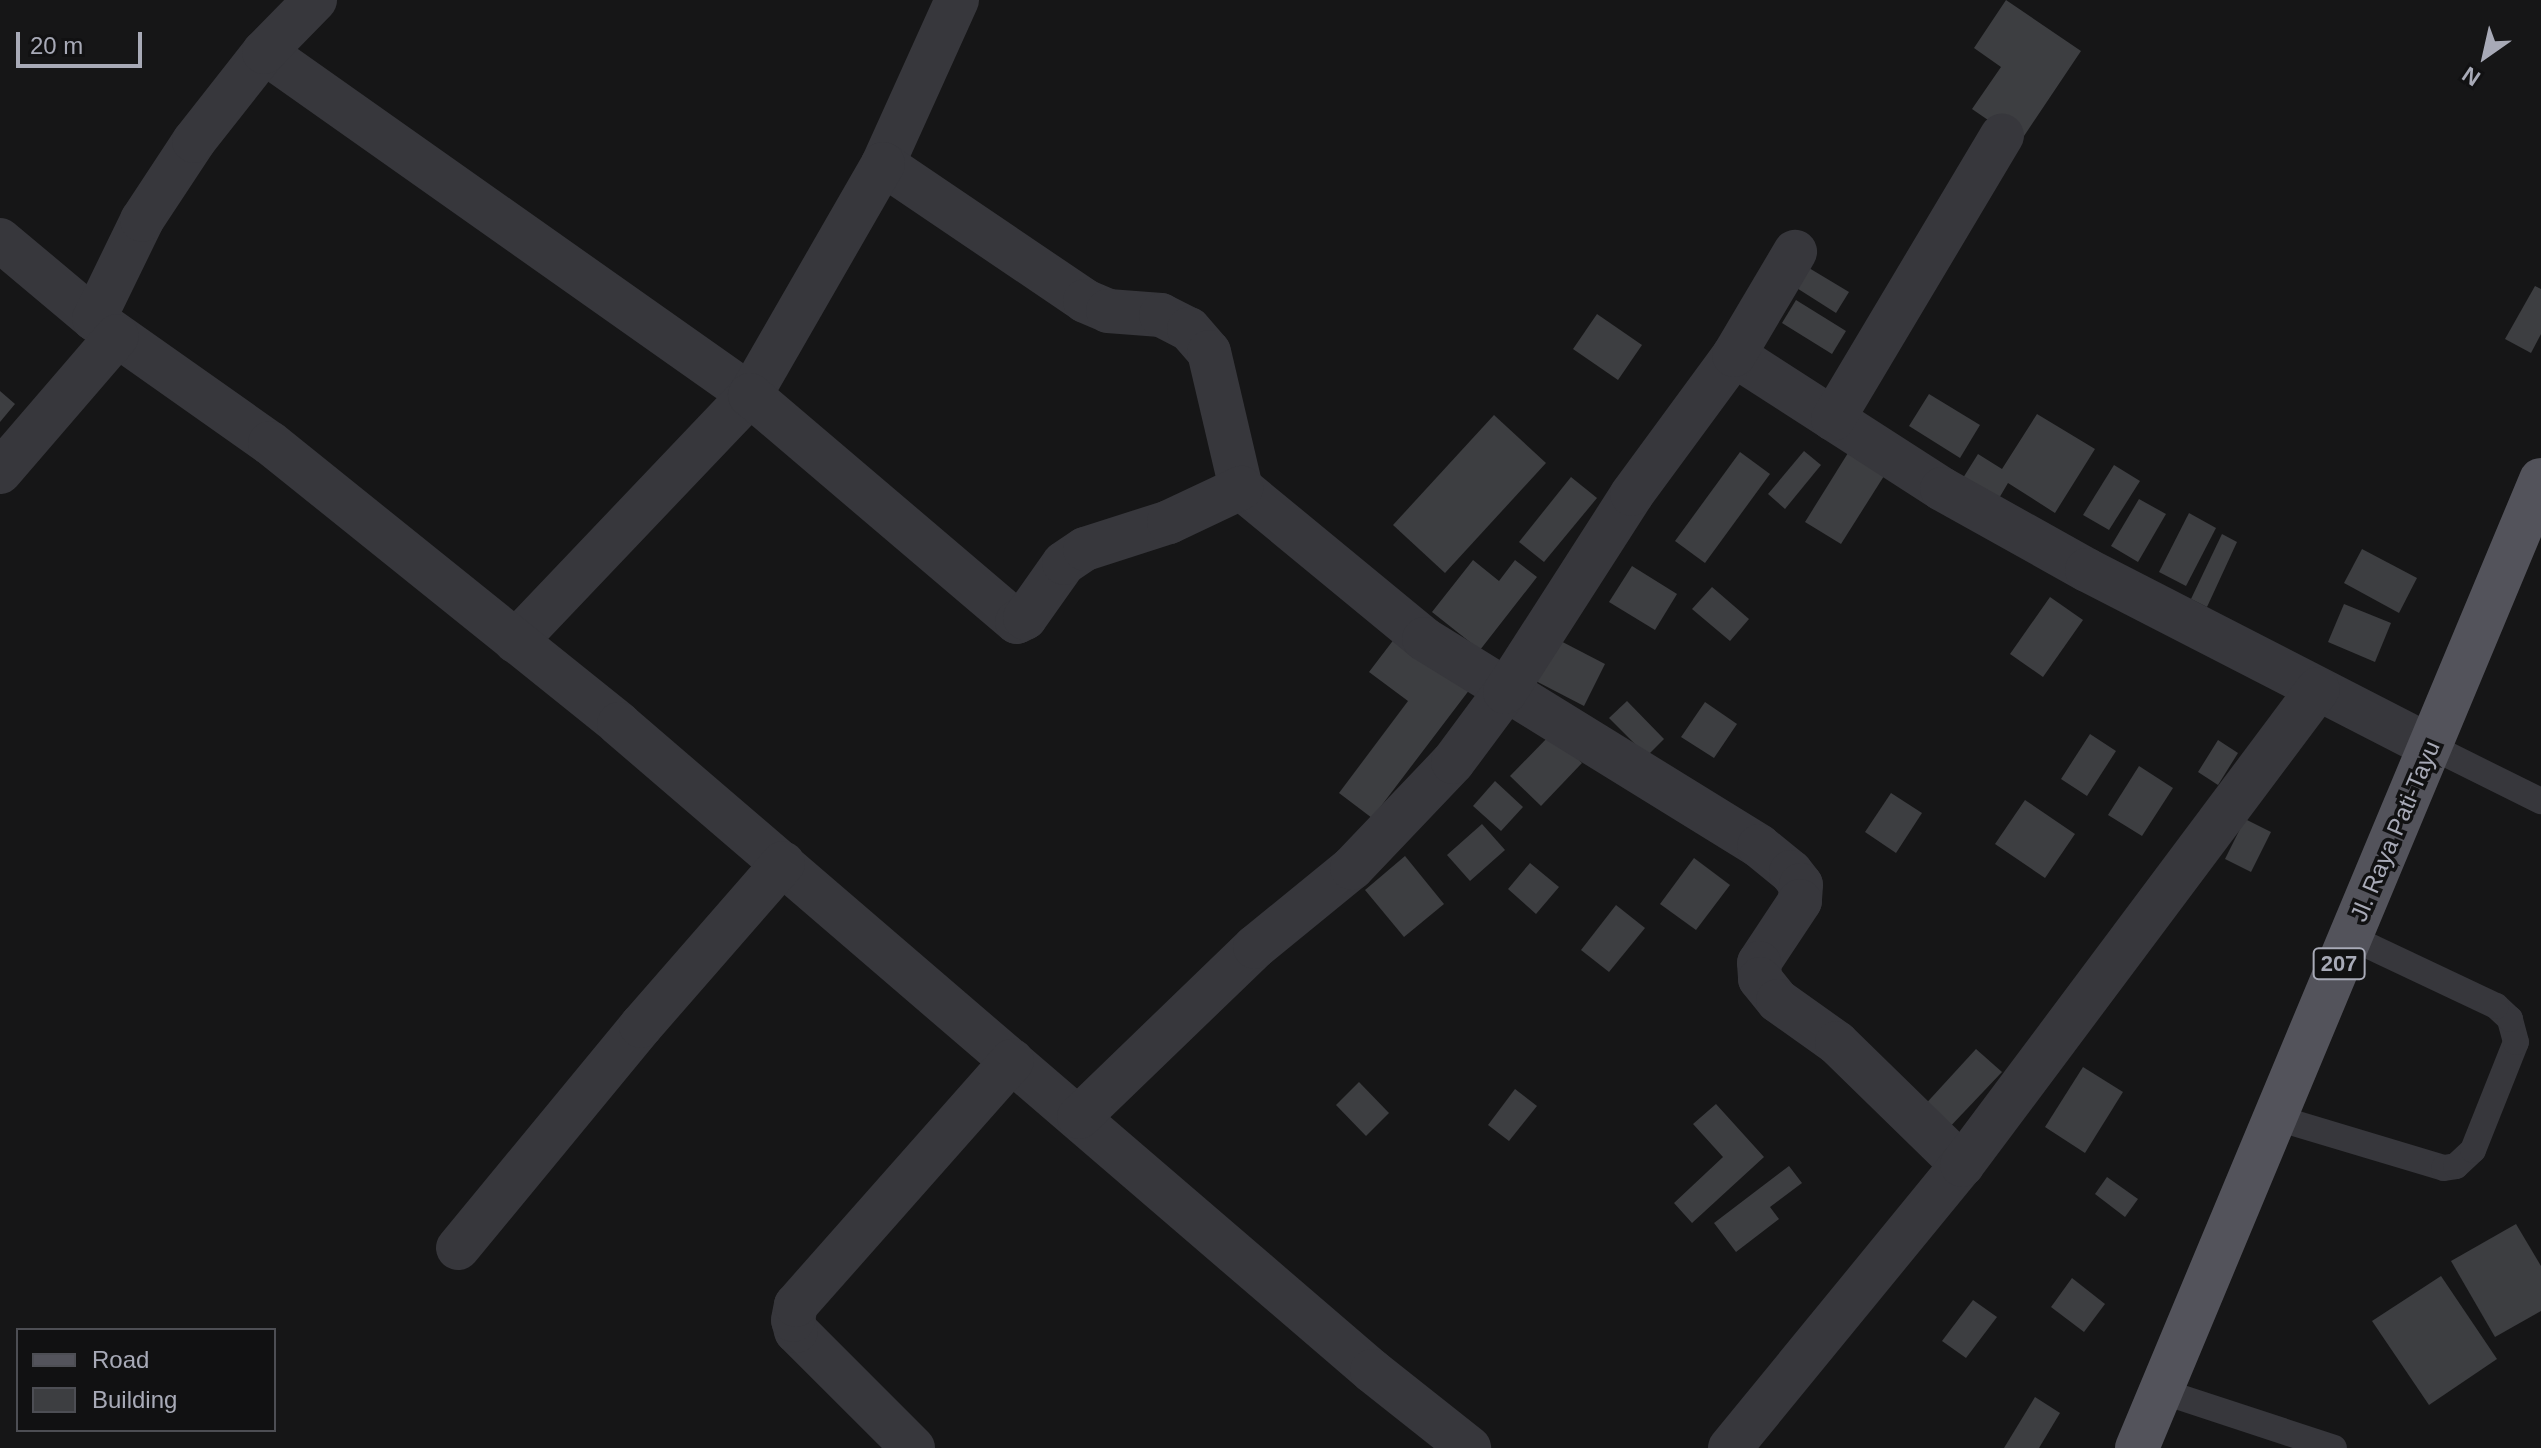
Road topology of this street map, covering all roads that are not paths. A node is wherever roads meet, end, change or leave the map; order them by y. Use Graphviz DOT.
graph roads {
  1 [pos="315,0"];
  2 [pos="957,0"];
  3 [pos="264,52"];
  4 [pos="2002,136"];
  5 [pos="883,164"];
  6 [pos="0,240"];
  7 [pos="1795,252"];
  8 [pos="106,328"];
  9 [pos="1734,355"];
  10 [pos="750,395"];
  11 [pos="1833,419"];
  12 [pos="0,472"];
  13 [pos="2541,480"];
  14 [pos="1241,488"];
  15 [pos="516,641"];
  16 [pos="2318,689"];
  17 [pos="1505,692"];
  18 [pos="2432,747"];
  19 [pos="2541,801"];
  20 [pos="783,863"];
  21 [pos="2350,937"];
  22 [pos="1012,1061"];
  23 [pos="1079,1117"];
  24 [pos="2274,1117"];
  25 [pos="1962,1165"];
  26 [pos="458,1248"];
  27 [pos="2161,1391"];
  28 [pos="913,1448"];
  29 [pos="1469,1448"];
  30 [pos="1730,1448"];
  31 [pos="2137,1448"];
  32 [pos="2334,1448"];
  1 -- 3 [label="street"];
  2 -- 5 [label="street"];
  3 -- 8 [label="street"];
  3 -- 10 [label="street"];
  4 -- 11 [label="street"];
  5 -- 10 [label="street"];
  5 -- 14 [label="street"];
  6 -- 8 [label="street"];
  7 -- 9 [label="street"];
  8 -- 12 [label="street"];
  8 -- 15 [label="street"];
  9 -- 11 [label="street"];
  9 -- 17 [label="street"];
  10 -- 14 [label="street"];
  10 -- 15 [label="street"];
  11 -- 16 [label="street"];
  13 -- 18 [label="main road, Jl. Raya Pati-Tayu / 207"];
  14 -- 17 [label="street"];
  15 -- 20 [label="street"];
  16 -- 18 [label="street"];
  16 -- 25 [label="street"];
  17 -- 23 [label="street"];
  17 -- 25 [label="street"];
  18 -- 19 [label="lane"];
  18 -- 21 [label="main road, Jl. Raya Pati-Tayu / 207"];
  20 -- 22 [label="street"];
  20 -- 26 [label="street"];
  21 -- 24 [label="main road, Jl. Raya Pati-Tayu / 207"];
  21 -- 24 [label="lane"];
  22 -- 23 [label="street"];
  22 -- 28 [label="street"];
  23 -- 29 [label="street"];
  24 -- 27 [label="main road, Jl. Raya Pati-Tayu / 207"];
  25 -- 30 [label="street"];
  27 -- 31 [label="main road, Jl. Raya Pati-Tayu / 207"];
  27 -- 32 [label="lane"];
}
